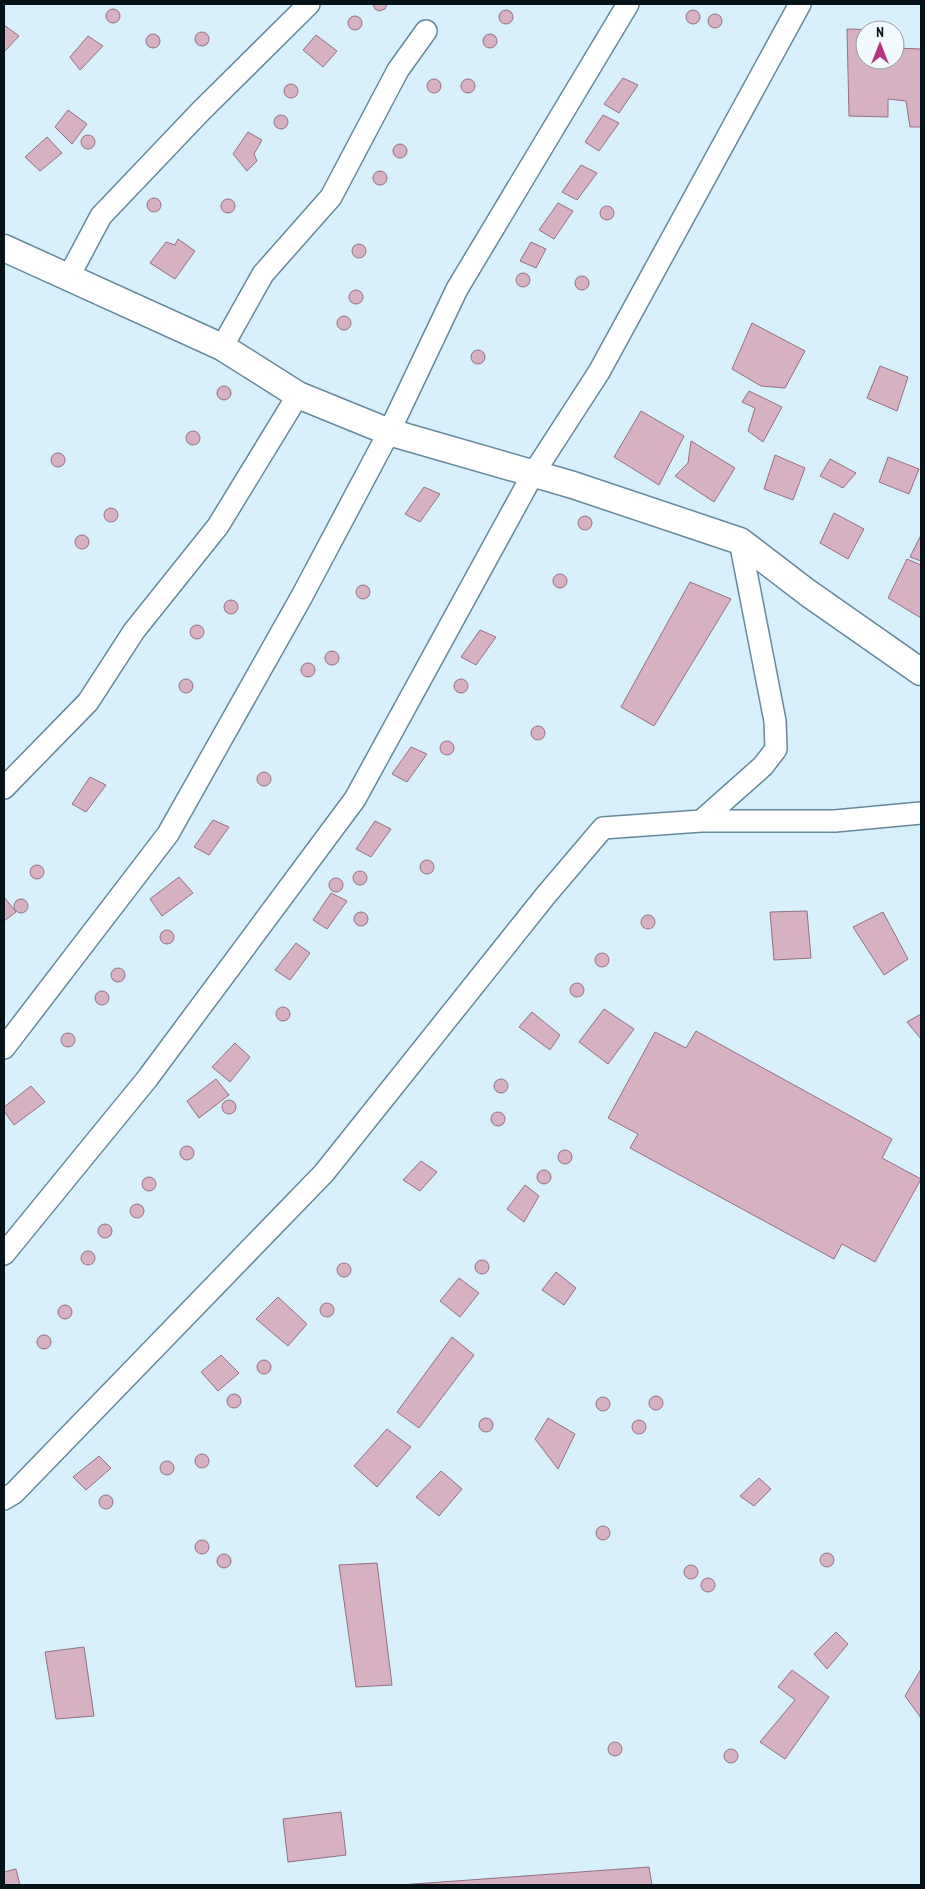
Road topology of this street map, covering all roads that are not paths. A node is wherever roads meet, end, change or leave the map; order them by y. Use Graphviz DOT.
graph roads {
  1 [pos="309,4"];
  2 [pos="628,4"];
  3 [pos="800,4"];
  4 [pos="426,32"];
  5 [pos="6,246"];
  6 [pos="68,278"];
  7 [pos="222,347"];
  8 [pos="298,395"];
  9 [pos="389,432"];
  10 [pos="533,474"];
  11 [pos="740,541"];
  12 [pos="882,644"];
  13 [pos="921,648"];
  14 [pos="921,672"];
  15 [pos="4,788"];
  16 [pos="921,813"];
  17 [pos="701,821"];
  18 [pos="4,1048"];
  19 [pos="4,1254"];
  20 [pos="4,1499"];
  1 -- 6 [label="street"];
  2 -- 9 [label="street"];
  3 -- 10 [label="street"];
  4 -- 7 [label="street"];
  5 -- 6 [label="street"];
  6 -- 7 [label="street"];
  7 -- 8 [label="street"];
  8 -- 9 [label="street"];
  8 -- 15 [label="street"];
  9 -- 10 [label="street"];
  9 -- 18 [label="street"];
  10 -- 11 [label="street"];
  10 -- 19 [label="street"];
  11 -- 12 [label="street"];
  11 -- 17 [label="street"];
  12 -- 13 [label="street"];
  12 -- 14 [label="street"];
  16 -- 17 [label="street"];
  17 -- 20 [label="street"];
}
